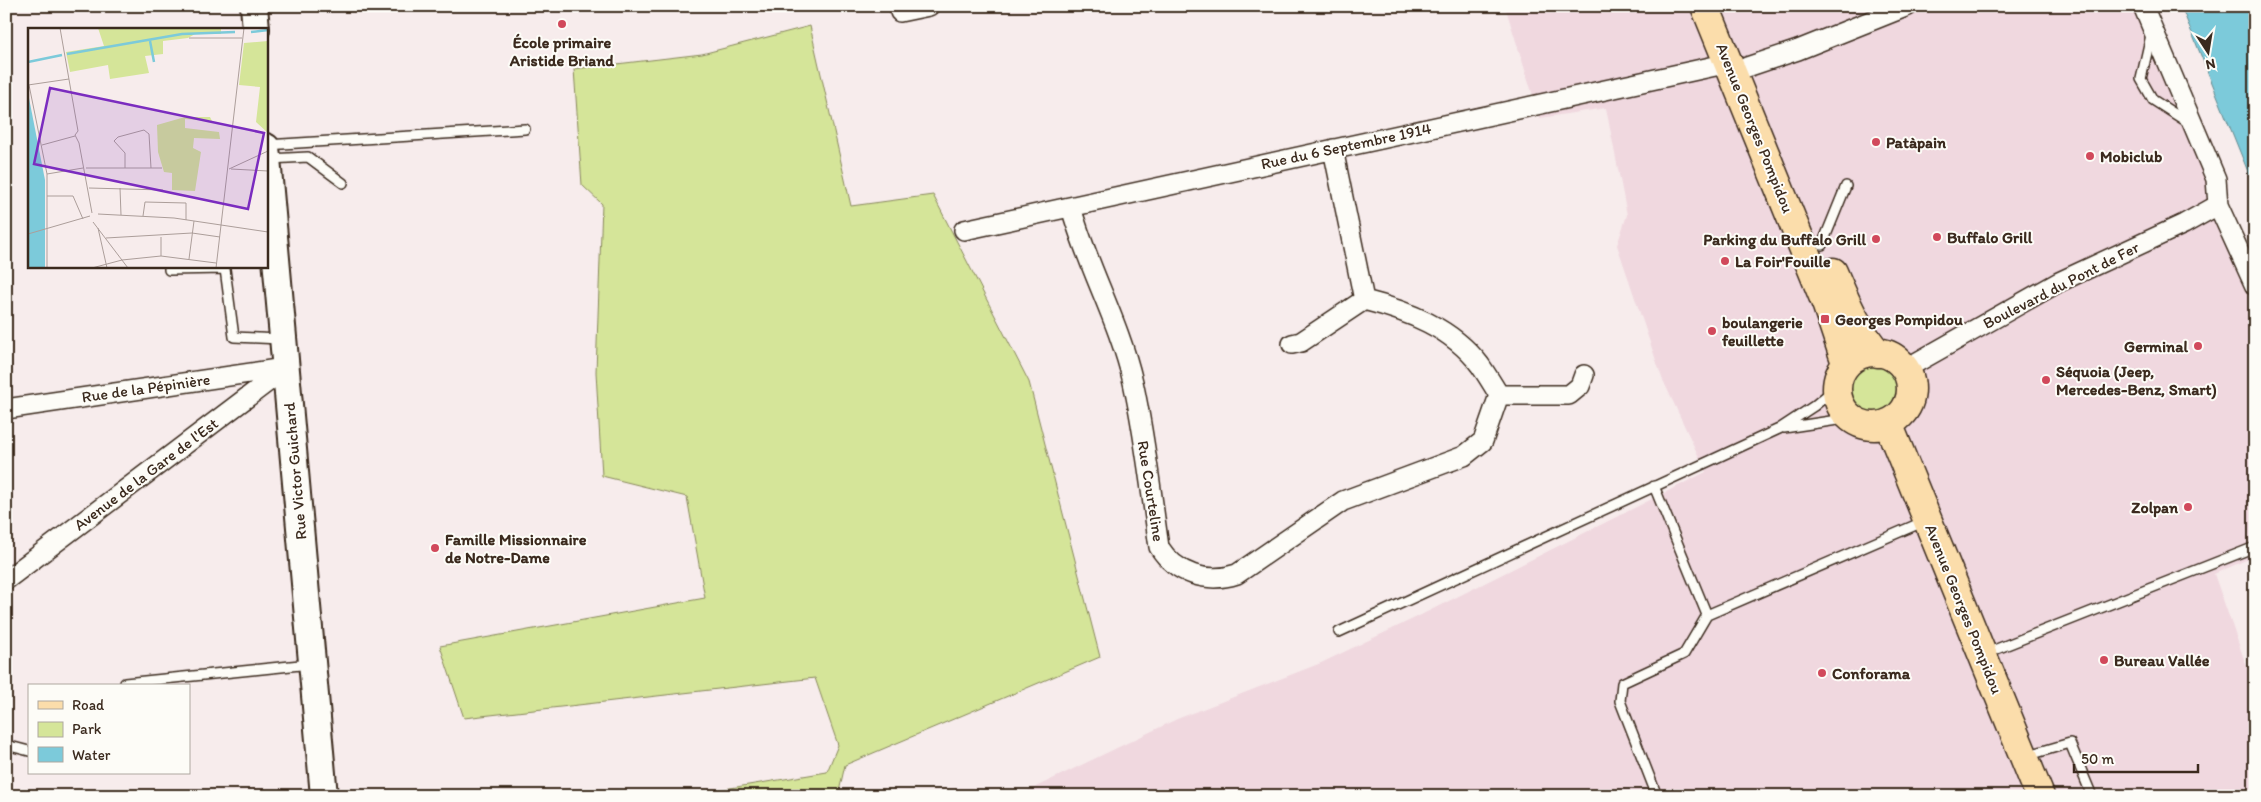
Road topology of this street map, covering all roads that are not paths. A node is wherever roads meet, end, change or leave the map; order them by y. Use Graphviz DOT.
graph roads {
  1 [pos="254,6"];
  2 [pos="930,6"];
  3 [pos="1705,6"];
  4 [pos="1722,6"];
  5 [pos="1908,6"];
  6 [pos="2143,6"];
  7 [pos="900,12"];
  8 [pos="256,28"];
  9 [pos="2153,28"];
  10 [pos="1738,65"];
  11 [pos="2196,127"];
  12 [pos="525,129"];
  13 [pos="1333,149"];
  14 [pos="268,150"];
  15 [pos="268,150"];
  16 [pos="268,178"];
  17 [pos="343,183"];
  18 [pos="1846,186"];
  19 [pos="2218,205"];
  20 [pos="1071,207"];
  21 [pos="964,230"];
  22 [pos="270,233"];
  23 [pos="1822,245"];
  24 [pos="169,268"];
  25 [pos="206,268"];
  26 [pos="225,268"];
  27 [pos="2255,286"];
  28 [pos="1364,300"];
  29 [pos="283,340"];
  30 [pos="1292,344"];
  31 [pos="1878,353"];
  32 [pos="286,368"];
  33 [pos="1905,369"];
  34 [pos="1584,375"];
  35 [pos="1841,375"];
  36 [pos="1499,395"];
  37 [pos="6,409"];
  38 [pos="1851,418"];
  39 [pos="1888,423"];
  40 [pos="1779,429"];
  41 [pos="1654,486"];
  42 [pos="1927,520"];
  43 [pos="2255,548"];
  44 [pos="6,580"];
  45 [pos="1707,615"];
  46 [pos="1339,632"];
  47 [pos="1982,655"];
  48 [pos="312,664"];
  49 [pos="125,684"];
  50 [pos="6,745"];
  51 [pos="28,751"];
  52 [pos="2023,758"];
  53 [pos="324,796"];
  54 [pos="1657,796"];
  55 [pos="2040,796"];
  56 [pos="2092,796"];
  1 -- 8 [label="main road"];
  2 -- 7 [label="street"];
  3 -- 10 [label="main road, Avenue Georges Pompidou"];
  4 -- 10 [label="main road, Avenue Georges Pompidou"];
  5 -- 10 [label="street, Rue du 6 Septembre 1914"];
  6 -- 9 [label="street"];
  9 -- 11 [label="street"];
  9 -- 11 [label="lane"];
  10 -- 13 [label="street, Rue du 6 Septembre 1914"];
  10 -- 23 [label="main road, Avenue Georges Pompidou"];
  10 -- 35 [label="main road, Avenue Georges Pompidou"];
  11 -- 19 [label="street"];
  12 -- 14 [label="lane"];
  13 -- 20 [label="street, Rue du 6 Septembre 1914"];
  13 -- 28 [label="street"];
  15 -- 17 [label="lane"];
  16 -- 22 [label="main road, Rue Victor Guichard"];
  18 -- 23 [label="lane"];
  19 -- 27 [label="street"];
  19 -- 33 [label="street, Boulevard du Pont de Fer"];
  20 -- 21 [label="street, Rue du 6 Septembre 1914"];
  20 -- 36 [label="street, Rue Courteline"];
  22 -- 29 [label="main road, Rue Victor Guichard"];
  23 -- 31 [label="main road, Avenue Georges Pompidou"];
  24 -- 25 [label="lane"];
  26 -- 29 [label="lane"];
  28 -- 30 [label="street"];
  28 -- 36 [label="street"];
  29 -- 32 [label="main road, Rue Victor Guichard"];
  31 -- 33 [label="main road"];
  31 -- 35 [label="main road"];
  32 -- 37 [label="street, Rue de la Pépinière"];
  32 -- 44 [label="street, Avenue de la Gare de l'Est"];
  32 -- 48 [label="main road, Rue Victor Guichard"];
  33 -- 39 [label="main road"];
  34 -- 36 [label="street"];
  35 -- 38 [label="main road"];
  35 -- 40 [label="lane"];
  38 -- 39 [label="main road"];
  38 -- 40 [label="lane"];
  39 -- 42 [label="main road, Avenue Georges Pompidou"];
  40 -- 41 [label="lane"];
  41 -- 45 [label="lane"];
  41 -- 46 [label="lane"];
  42 -- 45 [label="lane"];
  42 -- 47 [label="main road, Avenue Georges Pompidou"];
  43 -- 47 [label="lane"];
  45 -- 54 [label="lane"];
  47 -- 52 [label="main road, Avenue Georges Pompidou"];
  48 -- 49 [label="lane"];
  48 -- 53 [label="main road, Rue Victor Guichard"];
  50 -- 51 [label="lane"];
  52 -- 55 [label="main road, Avenue Georges Pompidou"];
  52 -- 56 [label="lane"];
}
